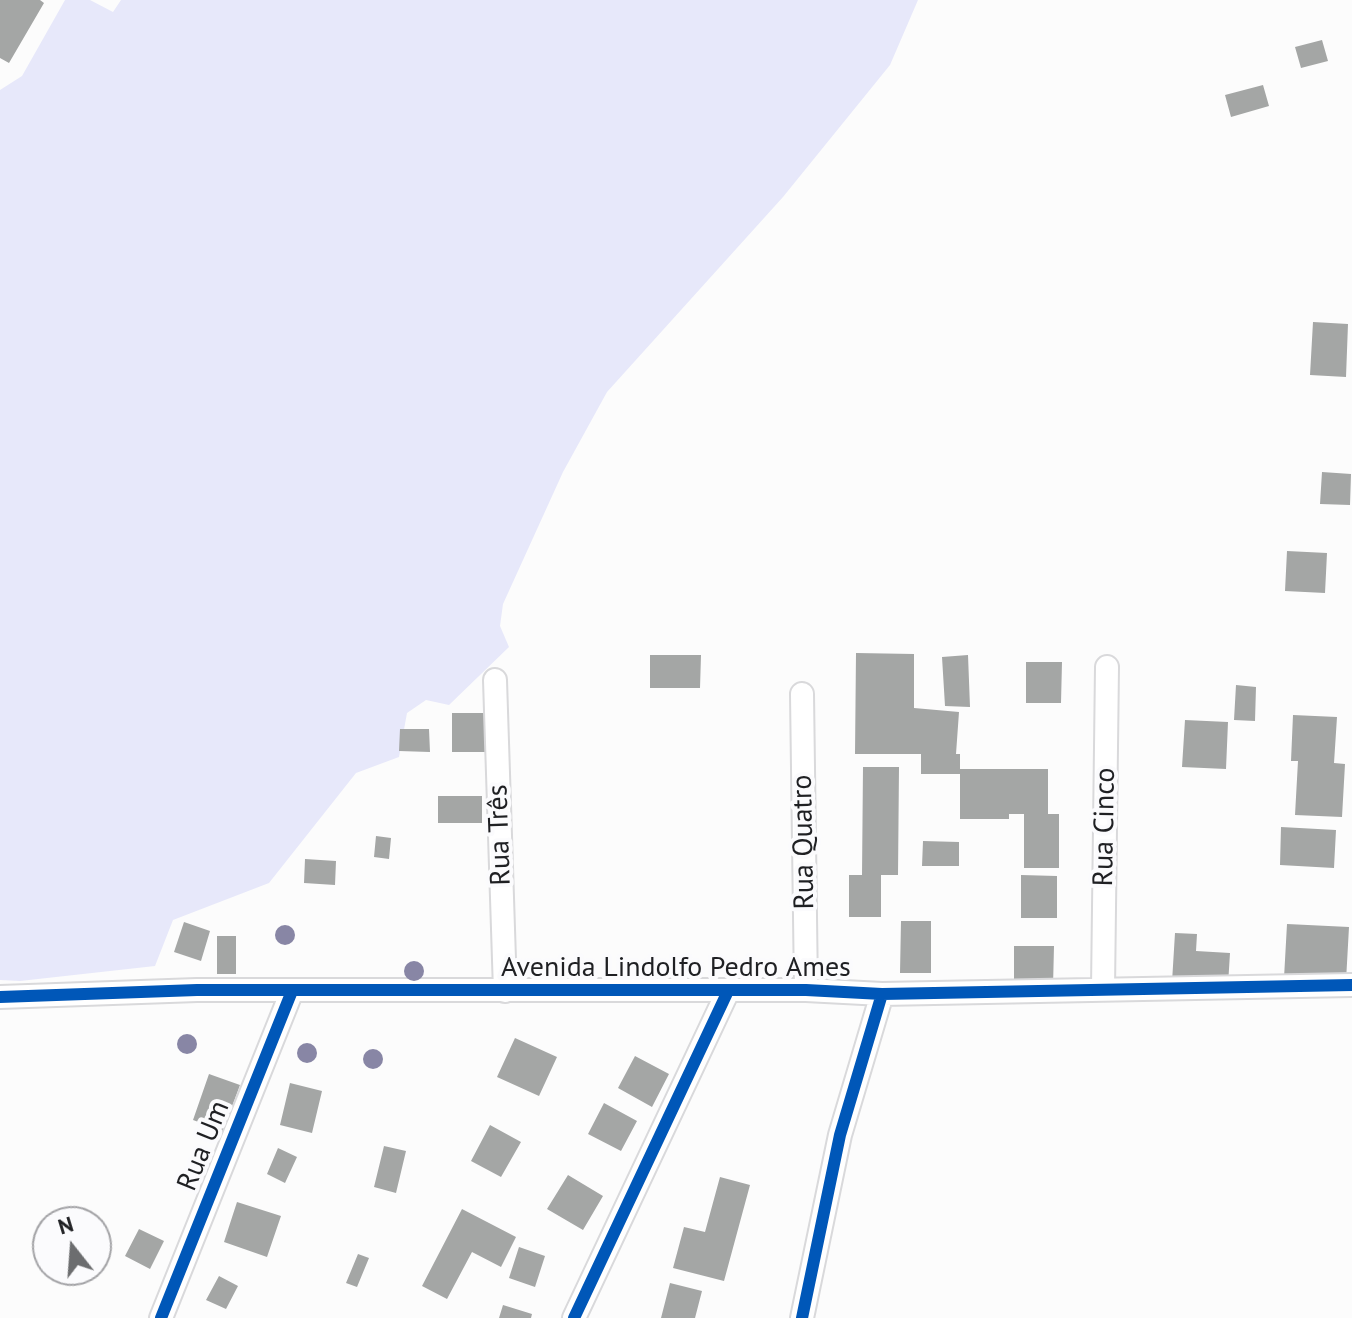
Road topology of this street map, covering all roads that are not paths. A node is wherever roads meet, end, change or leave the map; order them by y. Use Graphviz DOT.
graph roads {
  1 [pos="1107,667"];
  2 [pos="495,680"];
  3 [pos="802,694"];
  4 [pos="1352,985"];
  5 [pos="1103,988"];
  6 [pos="806,990"];
  7 [pos="292,991"];
  8 [pos="505,991"];
  9 [pos="728,991"];
  10 [pos="882,994"];
  11 [pos="0,997"];
  12 [pos="161,1318"];
  13 [pos="574,1318"];
  14 [pos="802,1318"];
  1 -- 5 [label="street, Rua Cinco"];
  2 -- 8 [label="street, Rua Três"];
  3 -- 6 [label="street, Rua Quatro"];
  4 -- 5 [label="street, Avenida Lindolfo Pedro Ames"];
  5 -- 10 [label="street, Avenida Lindolfo Pedro Ames"];
  6 -- 9 [label="street, Avenida Lindolfo Pedro Ames"];
  6 -- 10 [label="street, Avenida Lindolfo Pedro Ames"];
  7 -- 8 [label="street, Avenida Lindolfo Pedro Ames"];
  7 -- 11 [label="street, Avenida Lindolfo Pedro Ames"];
  7 -- 12 [label="street, Rua Um"];
  8 -- 9 [label="street, Avenida Lindolfo Pedro Ames"];
  9 -- 13 [label="street"];
  10 -- 14 [label="street"];
}
